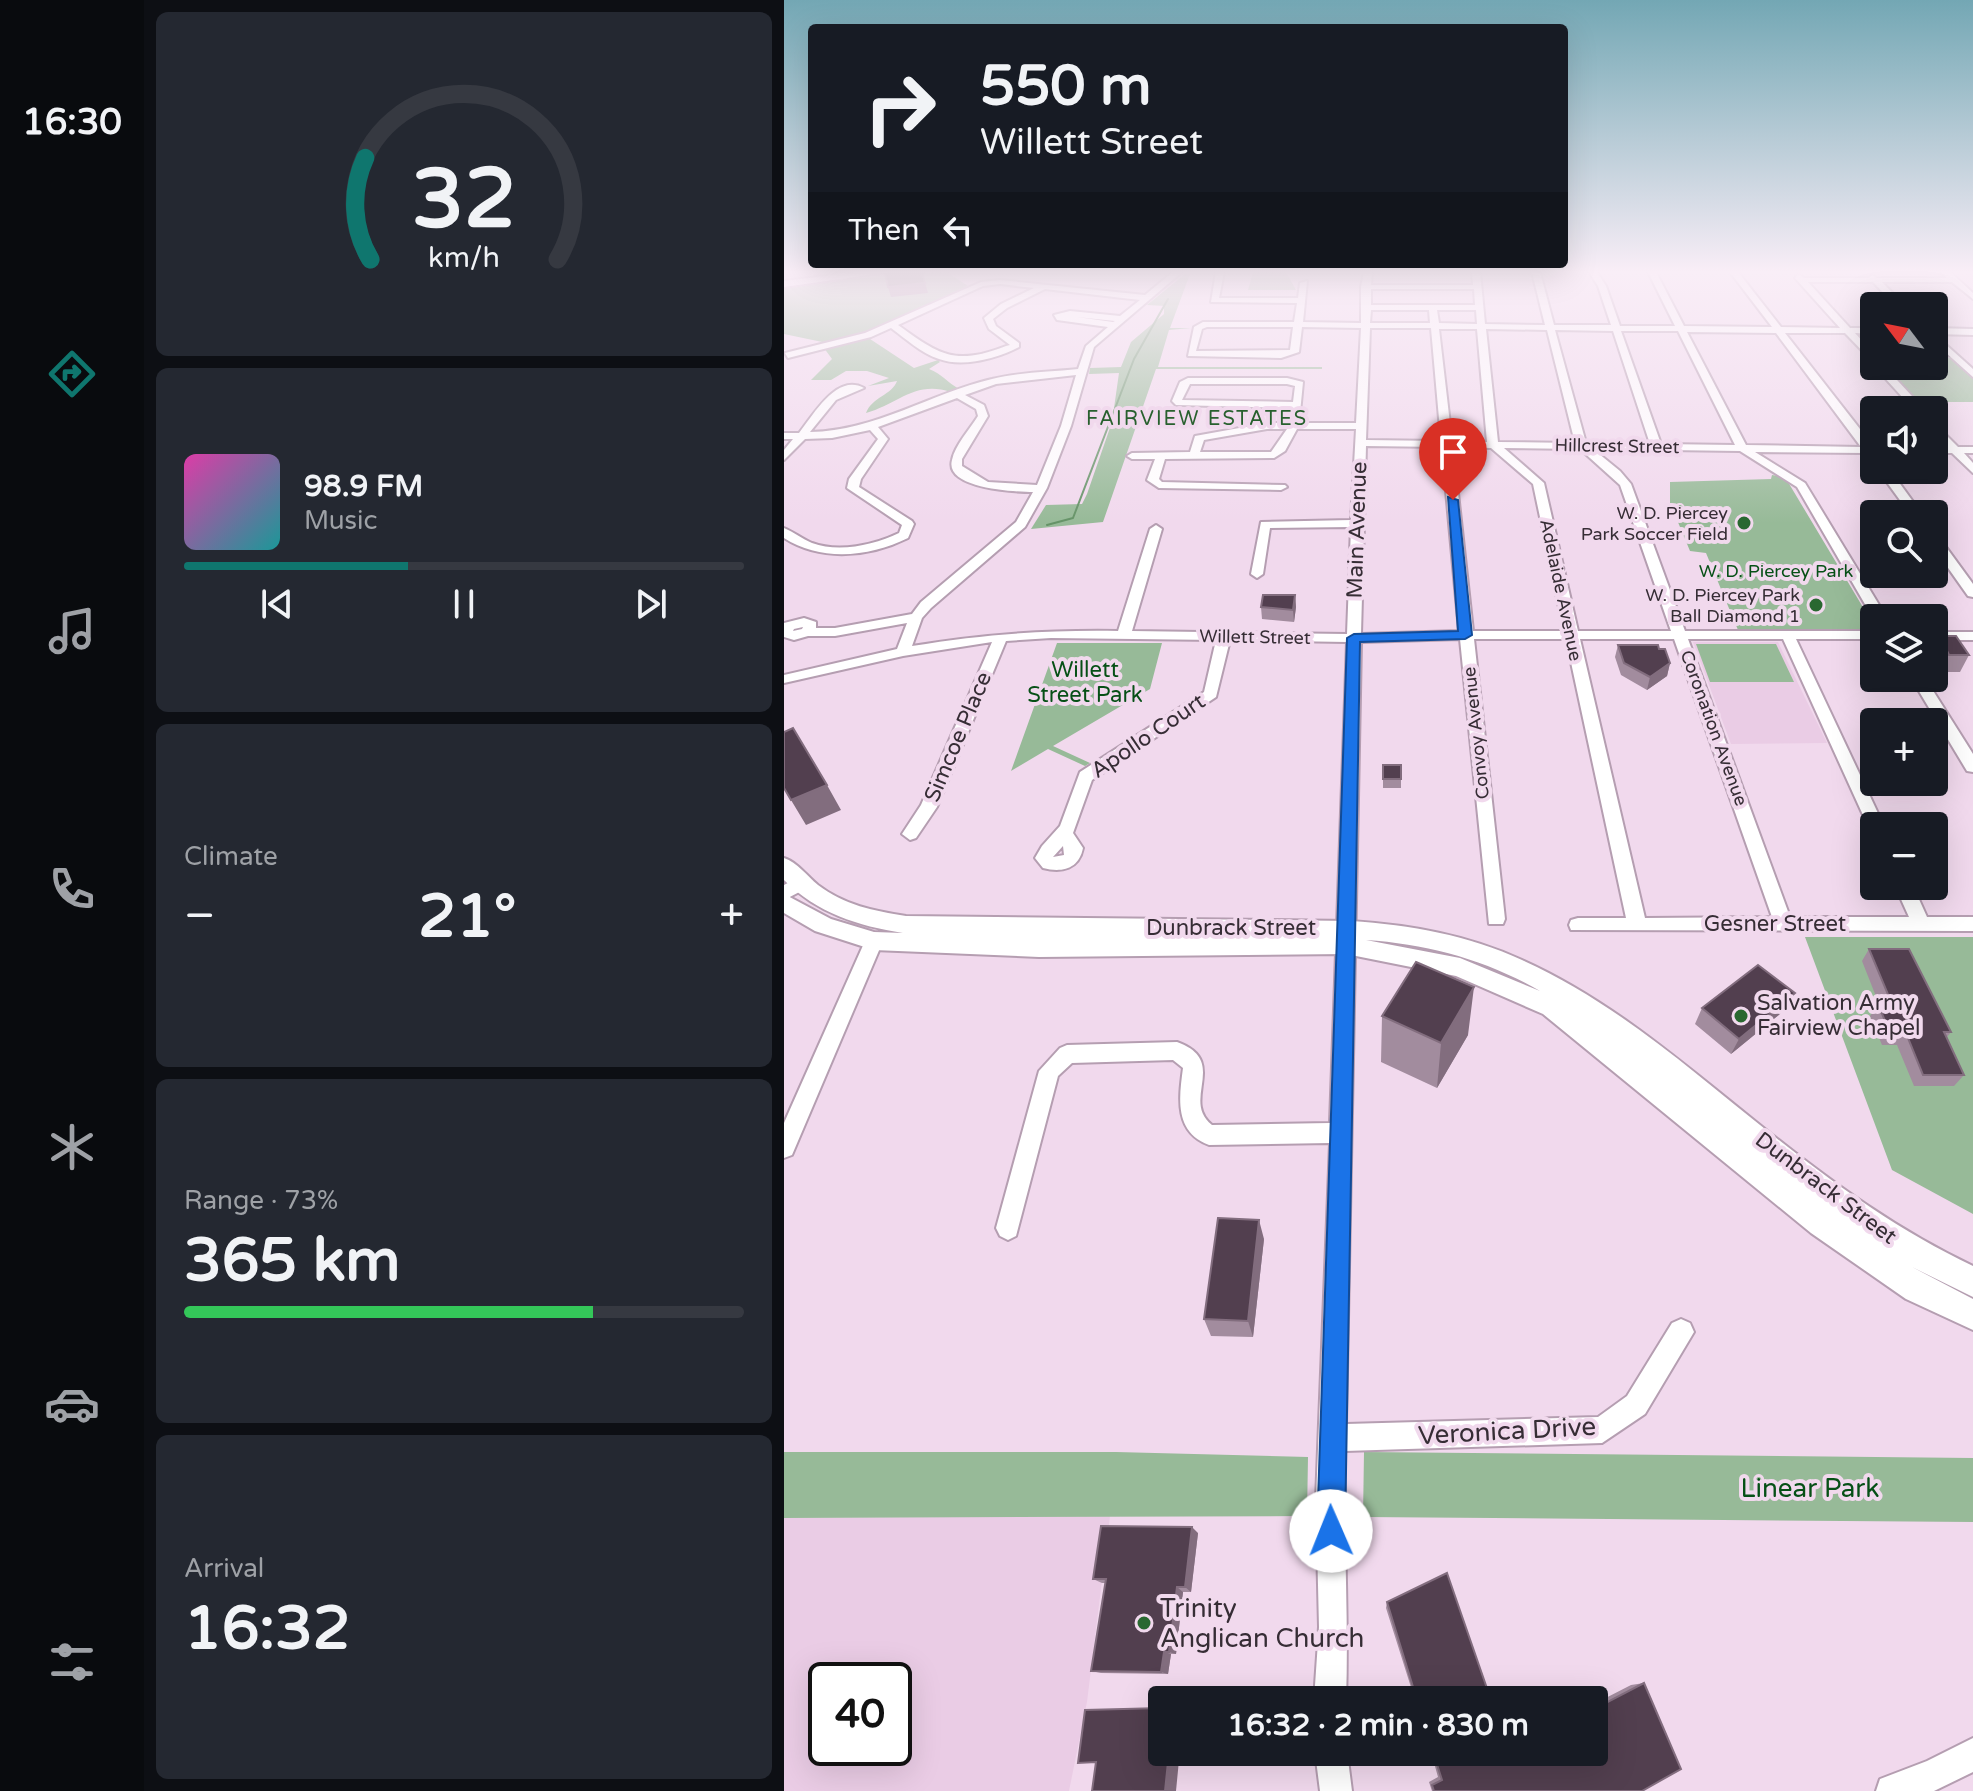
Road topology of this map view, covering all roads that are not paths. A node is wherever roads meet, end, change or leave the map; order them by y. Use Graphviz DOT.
graph roads {
  1 [pos="939,356"];
  2 [pos="976,356"];
  3 [pos="1087,356"];
  4 [pos="1364,356"];
  5 [pos="1437,356"];
  6 [pos="1484,356"];
  7 [pos="1558,356"];
  8 [pos="1624,356"];
  9 [pos="1695,356"];
  10 [pos="1799,356"];
  11 [pos="1955,356"];
  12 [pos="1081,372"];
  13 [pos="1973,374"];
  14 [pos="1892,380"];
  15 [pos="955,393"];
  16 [pos="1907,396"];
  17 [pos="834,398"];
  18 [pos="1296,405"];
  19 [pos="1361,426"];
  20 [pos="873,427"];
  21 [pos="1293,427"];
  22 [pos="1860,435"];
  23 [pos="784,436"];
  24 [pos="801,436"];
  25 [pos="1948,441"];
  26 [pos="1361,443"];
  27 [pos="1447,443"];
  28 [pos="1493,444"];
  29 [pos="1581,445"];
  30 [pos="1656,446"];
  31 [pos="1742,448"];
  32 [pos="1948,450"];
  33 [pos="1956,450"];
  34 [pos="1973,450"];
  35 [pos="1860,452"];
  36 [pos="1132,456"];
  37 [pos="1161,456"];
  38 [pos="1194,456"];
  39 [pos="1251,456"];
  40 [pos="784,457"];
  41 [pos="1973,470"];
  42 [pos="1246,485"];
  43 [pos="1281,487"];
  44 [pos="1041,488"];
  45 [pos="1357,523"];
  46 [pos="1156,529"];
  47 [pos="784,532"];
  48 [pos="1948,558"];
  49 [pos="1257,574"];
  50 [pos="1973,593"];
  51 [pos="1872,604"];
  52 [pos="916,617"];
  53 [pos="807,632"];
  54 [pos="1124,635"];
  55 [pos="1465,635"];
  56 [pos="1571,635"];
  57 [pos="1860,635"];
  58 [pos="1681,636"];
  59 [pos="1788,636"];
  60 [pos="1948,636"];
  61 [pos="1973,636"];
  62 [pos="1001,637"];
  63 [pos="1224,637"];
  64 [pos="1354,638"];
  65 [pos="903,652"];
  66 [pos="784,679"];
  67 [pos="1927,692"];
  68 [pos="1973,767"];
  69 [pos="1870,812"];
  70 [pos="910,834"];
  71 [pos="1065,834"];
  72 [pos="784,866"];
  73 [pos="793,888"];
  74 [pos="1910,900"];
  75 [pos="784,902"];
  76 [pos="1496,919"];
  77 [pos="1637,924"];
  78 [pos="1921,924"];
  79 [pos="1973,924"];
  80 [pos="1578,925"];
  81 [pos="1784,925"];
  82 [pos="1346,936"];
  83 [pos="874,941"];
  84 [pos="1340,1133"];
  85 [pos="784,1148"];
  86 [pos="1008,1228"];
  87 [pos="1973,1282"];
  88 [pos="1973,1315"];
  89 [pos="1681,1332"];
  90 [pos="1333,1438"];
  91 [pos="1331,1686"];
  92 [pos="1973,1754"];
  93 [pos="1333,1766"];
  94 [pos="1336,1791"];
  95 [pos="1892,1791"];
  1 -- 2 [label="street"];
  3 -- 12 [label="street"];
  4 -- 19 [label="street, Main Avenue"];
  5 -- 27 [label="street, Convoy Avenue"];
  6 -- 28 [label="street"];
  7 -- 29 [label="street"];
  8 -- 30 [label="street"];
  9 -- 31 [label="street"];
  10 -- 22 [label="street"];
  11 -- 13 [label="street"];
  12 -- 15 [label="street"];
  12 -- 44 [label="street"];
  14 -- 16 [label="street"];
  15 -- 20 [label="street"];
  15 -- 44 [label="street"];
  17 -- 24 [label="street"];
  18 -- 18 [label="street"];
  18 -- 21 [label="street"];
  19 -- 21 [label="street"];
  19 -- 26 [label="street, Main Avenue"];
  20 -- 24 [label="street"];
  20 -- 47 [label="street"];
  21 -- 38 [label="street"];
  21 -- 39 [label="street"];
  23 -- 24 [label="street"];
  24 -- 40 [label="street"];
  25 -- 33 [label="street"];
  26 -- 27 [label="street, Hillcrest Street"];
  26 -- 45 [label="street, Main Avenue"];
  27 -- 28 [label="street, Hillcrest Street"];
  27 -- 55 [label="street, Convoy Avenue"];
  28 -- 29 [label="street, Hillcrest Street"];
  28 -- 56 [label="street, Adelaide Avenue"];
  29 -- 30 [label="street, Hillcrest Street"];
  29 -- 58 [label="street, Coronation Avenue"];
  30 -- 31 [label="street, Hillcrest Street"];
  31 -- 35 [label="street, Hillcrest Street"];
  31 -- 51 [label="street"];
  32 -- 33 [label="street"];
  33 -- 34 [label="street"];
  33 -- 41 [label="street"];
  36 -- 37 [label="street"];
  37 -- 38 [label="street"];
  37 -- 42 [label="street"];
  38 -- 39 [label="street"];
  39 -- 42 [label="street"];
  42 -- 43 [label="street"];
  44 -- 52 [label="street"];
  45 -- 49 [label="street"];
  45 -- 64 [label="street, Main Avenue"];
  46 -- 54 [label="street"];
  48 -- 50 [label="street"];
  52 -- 53 [label="street"];
  52 -- 65 [label="street"];
  54 -- 62 [label="street, Willett Street"];
  54 -- 63 [label="street, Willett Street"];
  55 -- 56 [label="street, Willett Street"];
  55 -- 64 [label="street, Willett Street"];
  55 -- 76 [label="street, Convoy Avenue"];
  56 -- 58 [label="street, Willett Street"];
  56 -- 77 [label="street, Adelaide Avenue"];
  57 -- 59 [label="street, Willett Street"];
  58 -- 59 [label="street, Willett Street"];
  58 -- 81 [label="street, Coronation Avenue"];
  59 -- 69 [label="street"];
  60 -- 61 [label="street"];
  62 -- 65 [label="street, Willett Street"];
  62 -- 70 [label="street, Simcoe Place"];
  63 -- 64 [label="street, Willett Street"];
  63 -- 71 [label="street, Apollo Court"];
  64 -- 82 [label="street, Main Avenue"];
  65 -- 66 [label="street, Willett Street"];
  67 -- 68 [label="street"];
  72 -- 73 [label="main road, Dunbrack Street"];
  73 -- 82 [label="main road, Dunbrack Street"];
  74 -- 78 [label="street"];
  75 -- 83 [label="main road, Dunbrack Street"];
  77 -- 80 [label="street, Gesner Street"];
  77 -- 81 [label="street, Gesner Street"];
  78 -- 79 [label="street, Gesner Street"];
  78 -- 81 [label="street, Gesner Street"];
  82 -- 83 [label="main road, Dunbrack Street"];
  82 -- 84 [label="street, Main Avenue"];
  82 -- 87 [label="main road, Dunbrack Street"];
  82 -- 88 [label="main road, Dunbrack Street"];
  83 -- 85 [label="street"];
  84 -- 86 [label="street"];
  84 -- 90 [label="street, Main Avenue"];
  89 -- 90 [label="street, Veronica Drive"];
  90 -- 91 [label="street, Main Avenue"];
  92 -- 95 [label="street"];
  93 -- 94 [label="street"];
}
